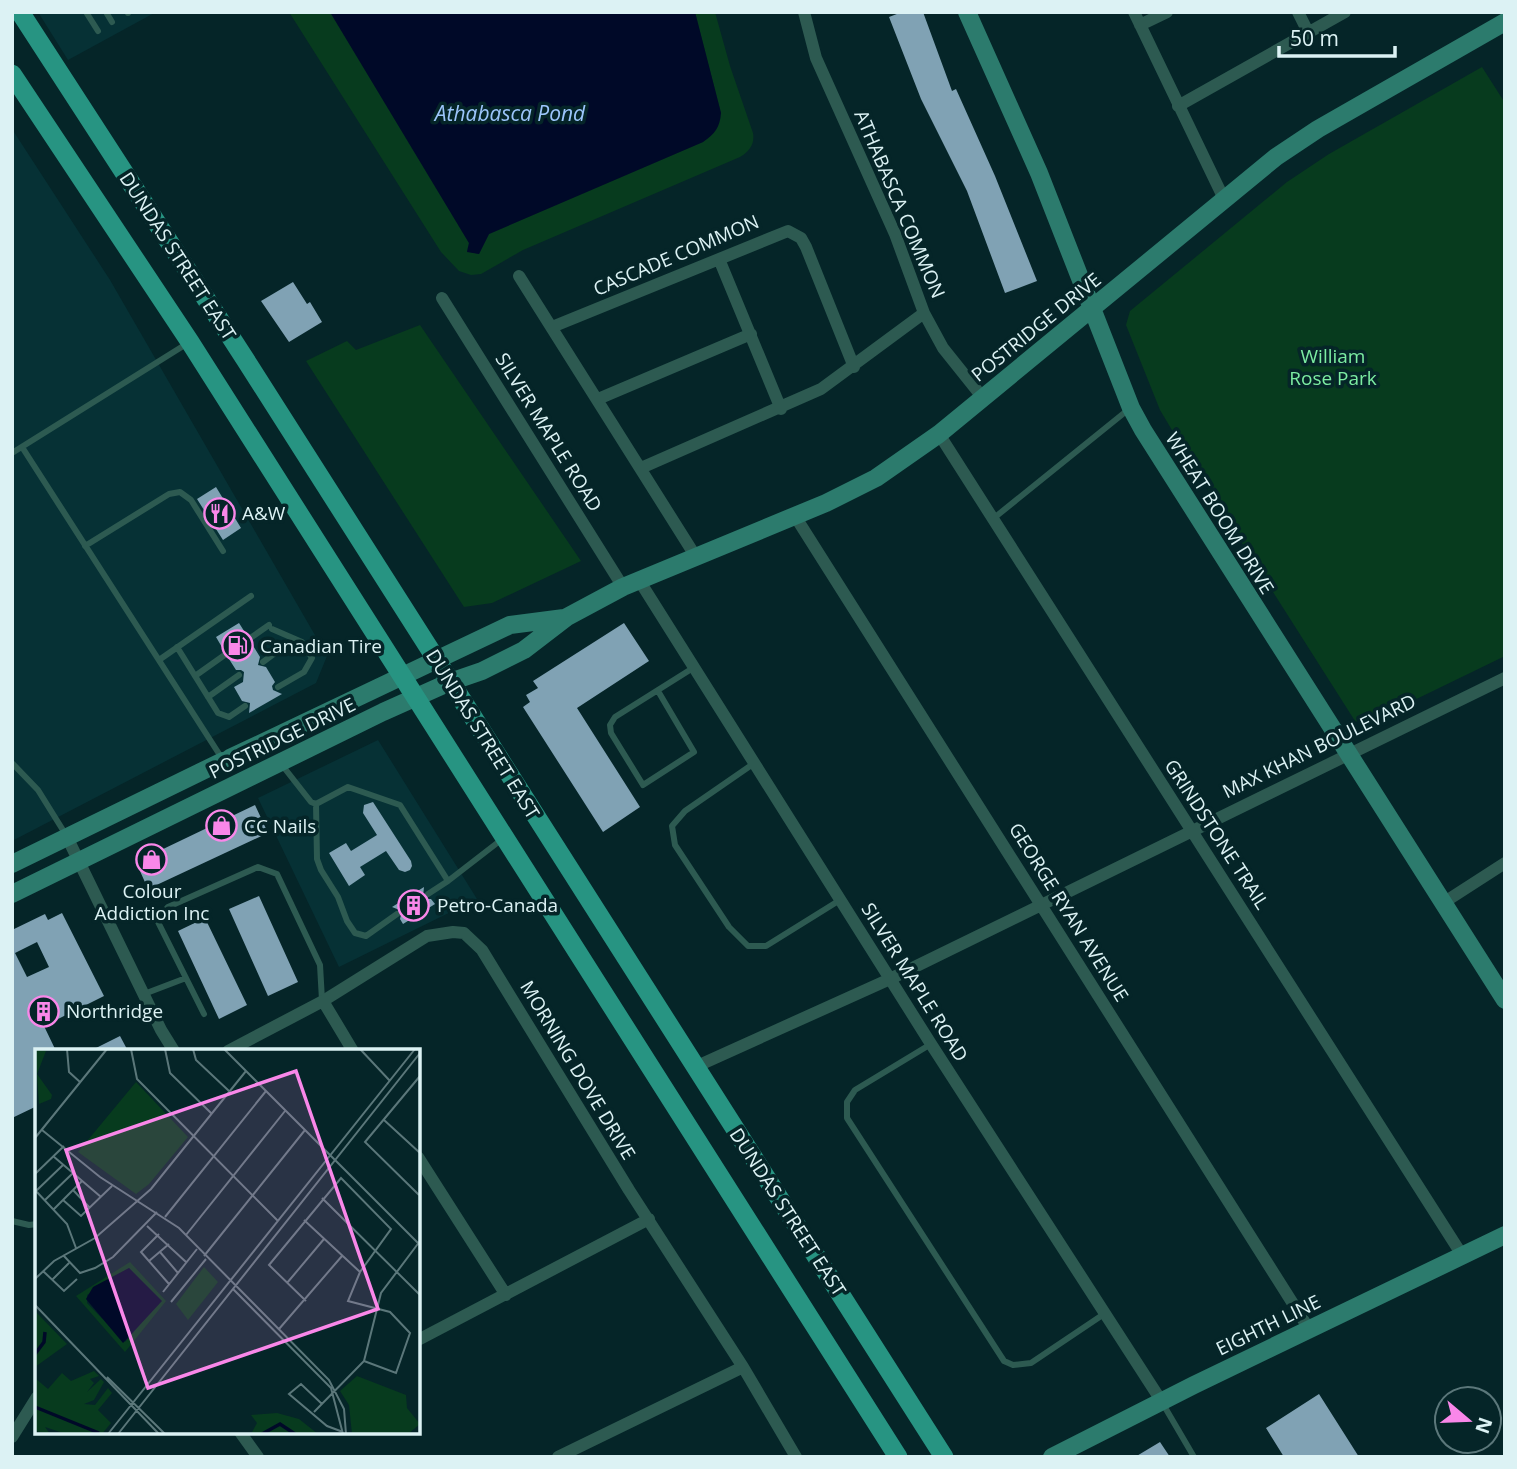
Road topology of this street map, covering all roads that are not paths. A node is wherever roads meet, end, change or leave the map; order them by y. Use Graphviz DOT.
graph roads {
  1 [pos="20,12"];
  2 [pos="86,12"];
  3 [pos="106,12"];
  4 [pos="804,12"];
  5 [pos="967,12"];
  6 [pos="1134,12"];
  7 [pos="1167,12"];
  8 [pos="1298,12"];
  9 [pos="1345,12"];
  10 [pos="113,22"];
  11 [pos="1505,22"];
  12 [pos="1140,25"];
  13 [pos="98,31"];
  14 [pos="1308,32"];
  15 [pos="12,74"];
  16 [pos="1178,106"];
  17 [pos="1224,199"];
  18 [pos="719,259"];
  19 [pos="519,276"];
  20 [pos="442,298"];
  21 [pos="1092,309"];
  22 [pos="924,313"];
  23 [pos="552,327"];
  24 [pos="751,334"];
  25 [pos="190,342"];
  26 [pos="854,367"];
  27 [pos="983,398"];
  28 [pos="598,399"];
  29 [pos="780,408"];
  30 [pos="1131,408"];
  31 [pos="939,434"];
  32 [pos="22,447"];
  33 [pos="12,453"];
  34 [pos="641,468"];
  35 [pos="794,516"];
  36 [pos="994,518"];
  37 [pos="85,546"];
  38 [pos="223,551"];
  39 [pos="696,557"];
  40 [pos="631,583"];
  41 [pos="251,596"];
  42 [pos="567,617"];
  43 [pos="249,639"];
  44 [pos="177,648"];
  45 [pos="283,648"];
  46 [pos="226,654"];
  47 [pos="159,660"];
  48 [pos="436,660"];
  49 [pos="262,662"];
  50 [pos="693,668"];
  51 [pos="239,675"];
  52 [pos="195,676"];
  53 [pos="403,676"];
  54 [pos="1505,678"];
  55 [pos="450,682"];
  56 [pos="278,687"];
  57 [pos="658,691"];
  58 [pos="208,697"];
  59 [pos="417,698"];
  60 [pos="245,706"];
  61 [pos="1348,753"];
  62 [pos="227,759"];
  63 [pos="12,763"];
  64 [pos="281,763"];
  65 [pos="754,764"];
  66 [pos="316,804"];
  67 [pos="1192,830"];
  68 [pos="67,837"];
  69 [pos="505,837"];
  70 [pos="79,861"];
  71 [pos="1505,863"];
  72 [pos="12,864"];
  73 [pos="448,881"];
  74 [pos="12,894"];
  75 [pos="428,894"];
  76 [pos="840,900"];
  77 [pos="1443,903"];
  78 [pos="1042,904"];
  79 [pos="397,914"];
  80 [pos="186,978"];
  81 [pos="890,979"];
  82 [pos="144,994"];
  83 [pos="1505,1000"];
  84 [pos="323,1001"];
  85 [pos="204,1014"];
  86 [pos="931,1044"];
  87 [pos="173,1049"];
  88 [pos="232,1049"];
  89 [pos="352,1049"];
  90 [pos="695,1067"];
  91 [pos="420,1160"];
  92 [pos="649,1219"];
  93 [pos="12,1221"];
  94 [pos="35,1224"];
  95 [pos="1505,1235"];
  96 [pos="1462,1255"];
  97 [pos="506,1295"];
  98 [pos="1104,1314"];
  99 [pos="1309,1329"];
  100 [pos="420,1339"];
  101 [pos="743,1367"];
  102 [pos="35,1400"];
  103 [pos="1162,1402"];
  104 [pos="244,1434"];
  105 [pos="12,1437"];
  106 [pos="258,1457"];
  107 [pos="558,1457"];
  108 [pos="796,1457"];
  109 [pos="898,1457"];
  110 [pos="944,1457"];
  111 [pos="1052,1457"];
  112 [pos="1194,1457"];
  1 -- 48 [label="main road, DUNDAS STREET EAST"];
  2 -- 13 [label="lane"];
  3 -- 10 [label="lane"];
  4 -- 22 [label="street, ATHABASCA COMMON"];
  5 -- 21 [label="street, WHEAT BOOM DRIVE"];
  6 -- 12 [label="street"];
  7 -- 12 [label="street"];
  8 -- 14 [label="street"];
  9 -- 14 [label="street"];
  11 -- 17 [label="street, POSTRIDGE DRIVE"];
  12 -- 16 [label="street"];
  14 -- 16 [label="street"];
  15 -- 25 [label="main road, DUNDAS STREET EAST"];
  16 -- 17 [label="street"];
  17 -- 21 [label="street, POSTRIDGE DRIVE"];
  18 -- 23 [label="street, CASCADE COMMON"];
  18 -- 24 [label="street"];
  18 -- 26 [label="street, CASCADE COMMON"];
  19 -- 23 [label="street"];
  20 -- 40 [label="street, SILVER MAPLE ROAD"];
  21 -- 27 [label="street, POSTRIDGE DRIVE"];
  21 -- 30 [label="street, WHEAT BOOM DRIVE"];
  22 -- 26 [label="street"];
  22 -- 27 [label="street, ATHABASCA COMMON"];
  23 -- 28 [label="street"];
  24 -- 28 [label="street"];
  24 -- 29 [label="street"];
  25 -- 32 [label="lane"];
  25 -- 53 [label="main road, DUNDAS STREET EAST"];
  26 -- 29 [label="street"];
  27 -- 31 [label="street, POSTRIDGE DRIVE"];
  28 -- 34 [label="street"];
  29 -- 34 [label="street"];
  30 -- 36 [label="lane"];
  30 -- 61 [label="street, WHEAT BOOM DRIVE"];
  31 -- 35 [label="street, POSTRIDGE DRIVE"];
  31 -- 36 [label="street, GRINDSTONE TRAIL"];
  32 -- 33 [label="lane"];
  32 -- 37 [label="lane"];
  34 -- 39 [label="street"];
  35 -- 39 [label="street, POSTRIDGE DRIVE"];
  35 -- 78 [label="street, GEORGE RYAN AVENUE"];
  36 -- 67 [label="street, GRINDSTONE TRAIL"];
  37 -- 38 [label="lane"];
  37 -- 47 [label="lane"];
  39 -- 40 [label="street, POSTRIDGE DRIVE"];
  40 -- 42 [label="street, POSTRIDGE DRIVE"];
  40 -- 50 [label="street, SILVER MAPLE ROAD"];
  41 -- 44 [label="lane"];
  42 -- 48 [label="street, POSTRIDGE DRIVE"];
  42 -- 55 [label="street, POSTRIDGE DRIVE"];
  43 -- 56 [label="lane"];
  44 -- 47 [label="lane"];
  44 -- 52 [label="lane"];
  45 -- 49 [label="lane"];
  46 -- 52 [label="lane"];
  47 -- 62 [label="lane"];
  48 -- 53 [label="street, POSTRIDGE DRIVE"];
  48 -- 55 [label="main road, DUNDAS STREET EAST"];
  50 -- 57 [label="lane"];
  50 -- 65 [label="street, SILVER MAPLE ROAD"];
  51 -- 58 [label="lane"];
  52 -- 58 [label="lane"];
  53 -- 59 [label="main road, DUNDAS STREET EAST"];
  53 -- 62 [label="street, POSTRIDGE DRIVE"];
  54 -- 61 [label="street, MAX KHAN BOULEVARD"];
  55 -- 59 [label="street, POSTRIDGE DRIVE"];
  55 -- 90 [label="main road, DUNDAS STREET EAST"];
  57 -- 57 [label="lane"];
  58 -- 60 [label="lane"];
  59 -- 64 [label="street, POSTRIDGE DRIVE"];
  59 -- 69 [label="main road, DUNDAS STREET EAST"];
  61 -- 67 [label="street, MAX KHAN BOULEVARD"];
  61 -- 77 [label="street, WHEAT BOOM DRIVE"];
  62 -- 68 [label="street, POSTRIDGE DRIVE"];
  63 -- 68 [label="lane"];
  64 -- 66 [label="lane"];
  64 -- 70 [label="street, POSTRIDGE DRIVE"];
  65 -- 76 [label="street, SILVER MAPLE ROAD"];
  65 -- 76 [label="lane"];
  66 -- 73 [label="lane"];
  66 -- 79 [label="lane"];
  67 -- 78 [label="street, MAX KHAN BOULEVARD"];
  67 -- 96 [label="street, GRINDSTONE TRAIL"];
  68 -- 70 [label="street"];
  68 -- 72 [label="street, POSTRIDGE DRIVE"];
  69 -- 73 [label="lane"];
  69 -- 109 [label="main road, DUNDAS STREET EAST"];
  70 -- 74 [label="street, POSTRIDGE DRIVE"];
  70 -- 82 [label="street"];
  71 -- 77 [label="street"];
  73 -- 75 [label="lane"];
  76 -- 81 [label="street, SILVER MAPLE ROAD"];
  77 -- 83 [label="street, WHEAT BOOM DRIVE"];
  78 -- 81 [label="street, MAX KHAN BOULEVARD"];
  78 -- 99 [label="street, GEORGE RYAN AVENUE"];
  80 -- 82 [label="lane"];
  80 -- 84 [label="lane"];
  80 -- 85 [label="lane"];
  81 -- 86 [label="street, SILVER MAPLE ROAD"];
  81 -- 90 [label="street, MAX KHAN BOULEVARD"];
  82 -- 87 [label="street"];
  84 -- 88 [label="street, MORNING DOVE DRIVE"];
  84 -- 89 [label="street"];
  84 -- 92 [label="street, MORNING DOVE DRIVE"];
  86 -- 98 [label="street, SILVER MAPLE ROAD"];
  86 -- 98 [label="lane"];
  90 -- 110 [label="main road, DUNDAS STREET EAST"];
  91 -- 97 [label="street"];
  92 -- 97 [label="street"];
  92 -- 101 [label="street, MORNING DOVE DRIVE"];
  93 -- 94 [label="lane"];
  95 -- 96 [label="street, EIGHTH LINE"];
  96 -- 99 [label="street, EIGHTH LINE"];
  97 -- 100 [label="street"];
  98 -- 103 [label="street, SILVER MAPLE ROAD"];
  99 -- 103 [label="street, EIGHTH LINE"];
  101 -- 107 [label="street"];
  101 -- 108 [label="street, MORNING DOVE DRIVE"];
  102 -- 105 [label="street"];
  103 -- 111 [label="street, EIGHTH LINE"];
  103 -- 112 [label="lane"];
  104 -- 106 [label="street"];
}
